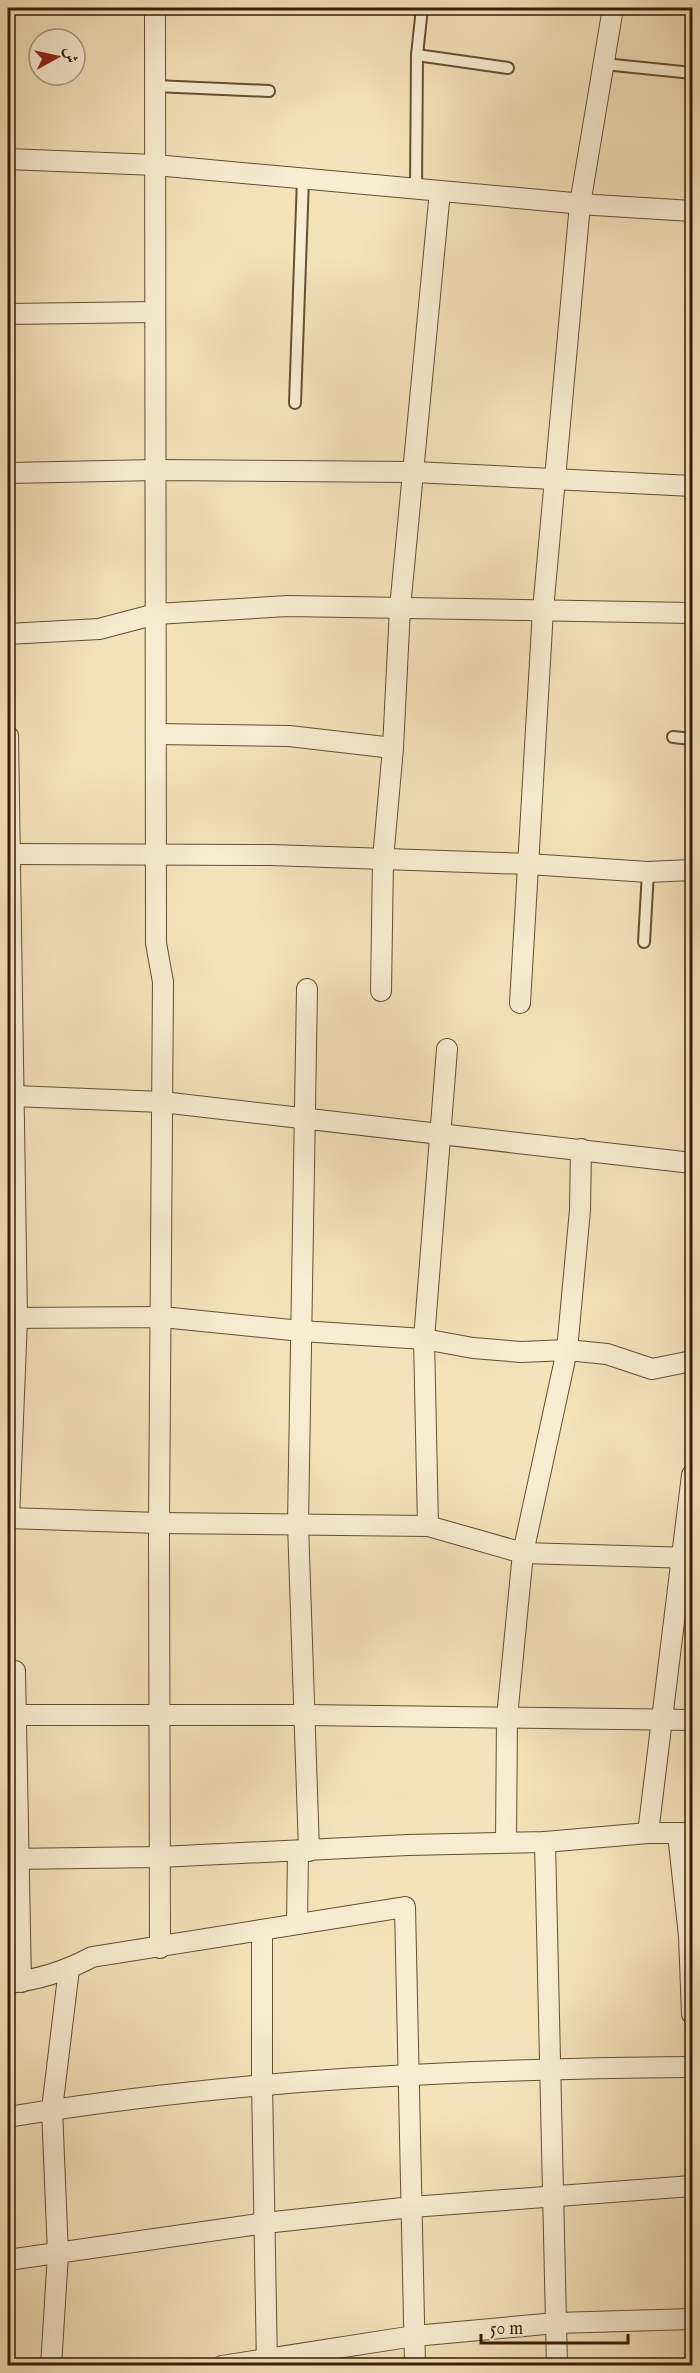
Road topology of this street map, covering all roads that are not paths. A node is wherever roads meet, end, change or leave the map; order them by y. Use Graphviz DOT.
graph roads {
  1 [pos="155,8"];
  2 [pos="422,8"];
  3 [pos="613,8"];
  4 [pos="417,55"];
  5 [pos="604,64"];
  6 [pos="508,68"];
  7 [pos="693,73"];
  8 [pos="155,86"];
  9 [pos="269,91"];
  10 [pos="8,159"];
  11 [pos="155,165"];
  12 [pos="303,179"];
  13 [pos="416,189"];
  14 [pos="440,191"];
  15 [pos="580,204"];
  16 [pos="693,211"];
  17 [pos="155,312"];
  18 [pos="8,314"];
  19 [pos="296,403"];
  20 [pos="156,470"];
  21 [pos="414,472"];
  22 [pos="8,473"];
  23 [pos="555,478"];
  24 [pos="693,486"];
  25 [pos="400,608"];
  26 [pos="543,610"];
  27 [pos="693,613"];
  28 [pos="156,614"];
  29 [pos="8,634"];
  30 [pos="157,734"];
  31 [pos="8,736"];
  32 [pos="673,737"];
  33 [pos="693,739"];
  34 [pos="393,748"];
  35 [pos="9,854"];
  36 [pos="157,855"];
  37 [pos="383,859"];
  38 [pos="528,864"];
  39 [pos="693,870"];
  40 [pos="648,872"];
  41 [pos="644,942"];
  42 [pos="307,989"];
  43 [pos="381,991"];
  44 [pos="520,1003"];
  45 [pos="447,1049"];
  46 [pos="14,1096"];
  47 [pos="162,1102"];
  48 [pos="304,1120"];
  49 [pos="441,1135"];
  50 [pos="10,1146"];
  51 [pos="581,1149"];
  52 [pos="693,1163"];
  53 [pos="162,1317"];
  54 [pos="12,1318"];
  55 [pos="301,1331"];
  56 [pos="424,1339"];
  57 [pos="567,1350"];
  58 [pos="693,1361"];
  59 [pos="693,1475"];
  60 [pos="8,1518"];
  61 [pos="159,1523"];
  62 [pos="298,1524"];
  63 [pos="428,1526"];
  64 [pos="524,1553"];
  65 [pos="687,1557"];
  66 [pos="15,1671"];
  67 [pos="159,1714"];
  68 [pos="11,1715"];
  69 [pos="305,1715"];
  70 [pos="507,1717"];
  71 [pos="661,1720"];
  72 [pos="693,1720"];
  73 [pos="648,1833"];
  74 [pos="685,1834"];
  75 [pos="506,1842"];
  76 [pos="545,1842"];
  77 [pos="303,1852"];
  78 [pos="160,1857"];
  79 [pos="12,1859"];
  80 [pos="297,1923"];
  81 [pos="262,1930"];
  82 [pos="160,1948"];
  83 [pos="69,1969"];
  84 [pos="14,1983"];
  85 [pos="693,2014"];
  86 [pos="693,2067"];
  87 [pos="550,2068"];
  88 [pos="409,2073"];
  89 [pos="262,2084"];
  90 [pos="52,2109"];
  91 [pos="8,2117"];
  92 [pos="693,2186"];
  93 [pos="554,2196"];
  94 [pos="412,2207"];
  95 [pos="265,2223"];
  96 [pos="57,2254"];
  97 [pos="8,2260"];
  98 [pos="693,2319"];
  99 [pos="556,2323"];
  100 [pos="414,2336"];
  101 [pos="267,2362"];
  102 [pos="51,2366"];
  103 [pos="222,2366"];
  104 [pos="415,2366"];
  105 [pos="557,2366"];
  1 -- 8 [label="street"];
  2 -- 4 [label="lane"];
  3 -- 5 [label="street"];
  4 -- 6 [label="lane"];
  4 -- 13 [label="lane"];
  5 -- 7 [label="lane"];
  5 -- 15 [label="street"];
  8 -- 9 [label="lane"];
  8 -- 11 [label="street"];
  10 -- 11 [label="street"];
  11 -- 12 [label="street"];
  11 -- 17 [label="street"];
  12 -- 13 [label="street"];
  12 -- 19 [label="lane"];
  13 -- 14 [label="street"];
  14 -- 15 [label="street"];
  14 -- 21 [label="street"];
  15 -- 16 [label="street"];
  15 -- 23 [label="street"];
  17 -- 18 [label="street"];
  17 -- 20 [label="street"];
  20 -- 21 [label="street"];
  20 -- 22 [label="street"];
  20 -- 28 [label="street"];
  21 -- 23 [label="street"];
  21 -- 25 [label="street"];
  23 -- 24 [label="street"];
  23 -- 26 [label="street"];
  25 -- 26 [label="street"];
  25 -- 28 [label="street"];
  25 -- 34 [label="street"];
  26 -- 27 [label="street"];
  26 -- 38 [label="street"];
  28 -- 29 [label="street"];
  28 -- 30 [label="street"];
  30 -- 34 [label="street"];
  30 -- 36 [label="street"];
  31 -- 35 [label="street"];
  32 -- 33 [label="lane"];
  34 -- 37 [label="street"];
  35 -- 36 [label="street"];
  35 -- 46 [label="street"];
  36 -- 37 [label="street"];
  36 -- 47 [label="street"];
  37 -- 38 [label="street"];
  37 -- 43 [label="street"];
  38 -- 40 [label="street"];
  38 -- 44 [label="street"];
  39 -- 40 [label="street"];
  40 -- 41 [label="lane"];
  42 -- 48 [label="street"];
  45 -- 49 [label="street"];
  46 -- 47 [label="street"];
  46 -- 50 [label="street"];
  47 -- 48 [label="street"];
  47 -- 53 [label="street"];
  48 -- 49 [label="street"];
  48 -- 55 [label="street"];
  49 -- 51 [label="street"];
  49 -- 56 [label="street"];
  50 -- 54 [label="street"];
  51 -- 52 [label="street"];
  51 -- 57 [label="street"];
  53 -- 54 [label="street"];
  53 -- 55 [label="street"];
  53 -- 61 [label="street"];
  54 -- 60 [label="street"];
  55 -- 56 [label="street"];
  55 -- 62 [label="street"];
  56 -- 57 [label="street"];
  56 -- 63 [label="street"];
  57 -- 58 [label="street"];
  57 -- 64 [label="street"];
  59 -- 65 [label="street"];
  60 -- 61 [label="street"];
  61 -- 62 [label="street"];
  61 -- 67 [label="street"];
  62 -- 63 [label="street"];
  62 -- 69 [label="street"];
  63 -- 64 [label="street"];
  64 -- 65 [label="street"];
  64 -- 70 [label="street"];
  65 -- 71 [label="street"];
  66 -- 68 [label="street"];
  67 -- 68 [label="street"];
  67 -- 69 [label="street"];
  67 -- 78 [label="street"];
  68 -- 79 [label="street"];
  69 -- 70 [label="street"];
  69 -- 77 [label="street"];
  70 -- 71 [label="street"];
  70 -- 75 [label="street"];
  71 -- 72 [label="street"];
  71 -- 73 [label="street"];
  73 -- 74 [label="street"];
  73 -- 76 [label="street"];
  74 -- 85 [label="street"];
  75 -- 76 [label="street"];
  75 -- 77 [label="street"];
  76 -- 87 [label="street"];
  77 -- 78 [label="street"];
  77 -- 80 [label="street"];
  78 -- 79 [label="street"];
  78 -- 82 [label="street"];
  79 -- 84 [label="street"];
  80 -- 81 [label="street"];
  80 -- 88 [label="street"];
  81 -- 82 [label="street"];
  81 -- 89 [label="street"];
  82 -- 83 [label="street"];
  83 -- 84 [label="street"];
  83 -- 90 [label="street"];
  86 -- 87 [label="street"];
  87 -- 88 [label="street"];
  87 -- 93 [label="street"];
  88 -- 89 [label="street"];
  88 -- 94 [label="street"];
  89 -- 90 [label="street"];
  89 -- 95 [label="street"];
  90 -- 91 [label="street"];
  90 -- 96 [label="street"];
  92 -- 93 [label="street"];
  93 -- 94 [label="street"];
  93 -- 99 [label="street"];
  94 -- 95 [label="street"];
  94 -- 100 [label="street"];
  95 -- 96 [label="street"];
  95 -- 101 [label="street"];
  96 -- 97 [label="street"];
  96 -- 102 [label="street"];
  98 -- 99 [label="street"];
  99 -- 100 [label="street"];
  99 -- 105 [label="street"];
  100 -- 101 [label="street"];
  100 -- 104 [label="street"];
  101 -- 103 [label="street"];
}
